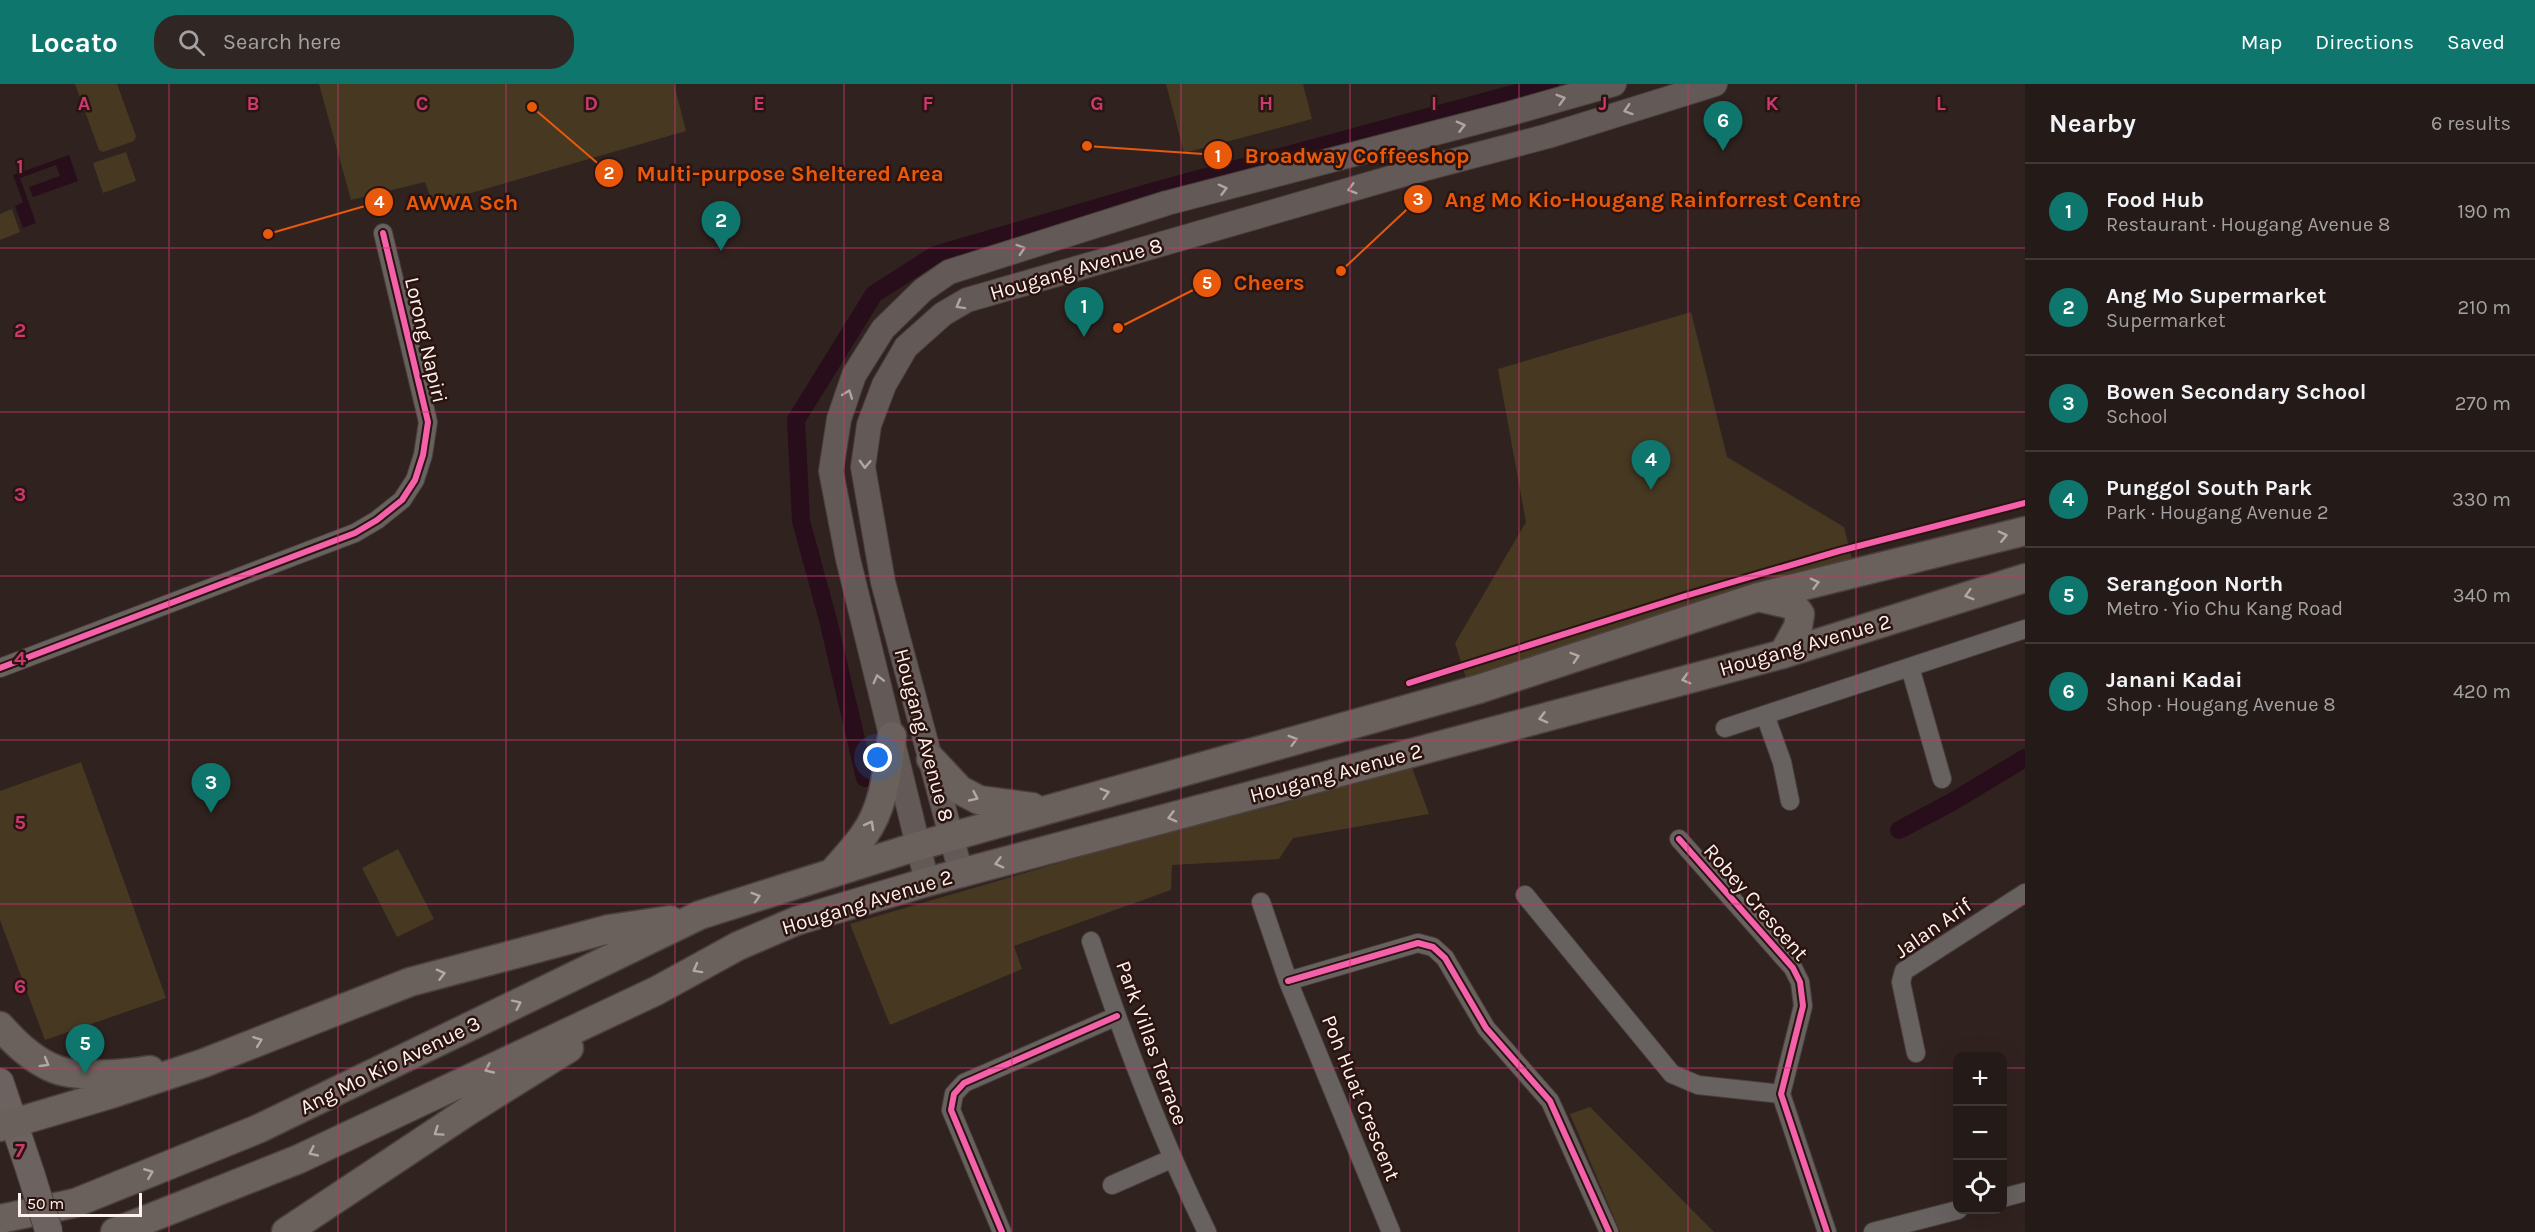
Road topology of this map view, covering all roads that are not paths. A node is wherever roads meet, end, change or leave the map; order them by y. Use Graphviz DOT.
graph roads {
  1 [pos="1614,84"];
  2 [pos="1715,84"];
  3 [pos="1508,114"];
  4 [pos="1517,144"];
  5 [pos="1279,174"];
  6 [pos="1291,207"];
  7 [pos="383,233"];
  8 [pos="2025,531"];
  9 [pos="2025,578"];
  10 [pos="1758,597"];
  11 [pos="2025,629"];
  12 [pos="1784,654"];
  13 [pos="1910,667"];
  14 [pos="0,668"];
  15 [pos="1765,715"];
  16 [pos="1725,728"];
  17 [pos="892,736"];
  18 [pos="931,759"];
  19 [pos="1942,779"];
  20 [pos="1790,801"];
  21 [pos="1049,809"];
  22 [pos="951,836"];
  23 [pos="1679,839"];
  24 [pos="918,846"];
  25 [pos="834,871"];
  26 [pos="960,873"];
  27 [pos="927,882"];
  28 [pos="2025,893"];
  29 [pos="1524,895"];
  30 [pos="1261,902"];
  31 [pos="700,915"];
  32 [pos="1091,941"];
  33 [pos="1288,981"];
  34 [pos="656,991"];
  35 [pos="1117,1016"];
  36 [pos="0,1026"];
  37 [pos="1916,1053"];
  38 [pos="204,1062"];
  39 [pos="0,1082"];
  40 [pos="1781,1094"];
  41 [pos="7,1125"];
  42 [pos="1172,1159"];
  43 [pos="1112,1185"];
  44 [pos="2025,1192"];
  45 [pos="2007,1197"];
  46 [pos="1953,1210"];
  47 [pos="0,1219"];
  48 [pos="49,1232"];
  49 [pos="115,1232"];
  50 [pos="286,1232"];
  51 [pos="1002,1232"];
  52 [pos="1207,1232"];
  53 [pos="1391,1232"];
  54 [pos="1610,1232"];
  55 [pos="1827,1232"];
  56 [pos="1874,1232"];
  3 -- 1 [label="main road, Hougang Avenue 8, one-way"];
  2 -- 4 [label="main road, Hougang Avenue 8, one-way"];
  3 -- 4 [label="main road"];
  5 -- 3 [label="main road, Hougang Avenue 8, one-way"];
  4 -- 6 [label="main road, Hougang Avenue 8, one-way"];
  5 -- 6 [label="main road"];
  17 -- 5 [label="main road, Hougang Avenue 8, one-way"];
  6 -- 18 [label="main road, Hougang Avenue 8, one-way"];
  7 -- 14 [label="street, Lorong Napiri"];
  10 -- 8 [label="highway, Hougang Avenue 2, one-way"];
  9 -- 12 [label="highway, Hougang Avenue 2, one-way"];
  10 -- 12 [label="highway"];
  21 -- 10 [label="highway, Hougang Avenue 2, one-way"];
  11 -- 13 [label="street"];
  12 -- 26 [label="highway, Hougang Avenue 2, one-way"];
  13 -- 15 [label="street"];
  13 -- 19 [label="street"];
  15 -- 16 [label="street"];
  15 -- 20 [label="street"];
  17 -- 24 [label="main road, Hougang Avenue 8"];
  25 -- 17 [label="highway, one-way"];
  18 -- 21 [label="highway, one-way"];
  18 -- 22 [label="main road, Hougang Avenue 8"];
  21 -- 22 [label="highway, Hougang Avenue 2"];
  22 -- 24 [label="highway, Hougang Avenue 2"];
  22 -- 26 [label="main road, Hougang Avenue 8"];
  23 -- 40 [label="street, Robey Crescent"];
  24 -- 25 [label="highway, Hougang Avenue 2"];
  24 -- 27 [label="main road, Hougang Avenue 8"];
  31 -- 25 [label="highway, Hougang Avenue 2, one-way"];
  26 -- 27 [label="highway, Hougang Avenue 2"];
  27 -- 34 [label="highway, Hougang Avenue 2, one-way"];
  28 -- 37 [label="street, Jalan Arif"];
  29 -- 40 [label="street"];
  30 -- 33 [label="street, Poh Huat Crescent"];
  38 -- 31 [label="highway, one-way"];
  47 -- 31 [label="highway, Ang Mo Kio Avenue 3, one-way"];
  32 -- 35 [label="street, Park Villas Terrace"];
  33 -- 53 [label="street, Poh Huat Crescent"];
  33 -- 54 [label="street"];
  34 -- 49 [label="highway, one-way"];
  34 -- 50 [label="highway, one-way"];
  35 -- 42 [label="street, Park Villas Terrace"];
  35 -- 51 [label="street"];
  36 -- 38 [label="highway, one-way"];
  38 -- 41 [label="highway"];
  39 -- 41 [label="main road"];
  40 -- 55 [label="street"];
  41 -- 48 [label="main road, bridge"];
  42 -- 43 [label="street, Park Villas Terrace"];
  42 -- 52 [label="street, Park Villas Terrace"];
  44 -- 45 [label="street"];
  46 -- 56 [label="street"];
}
